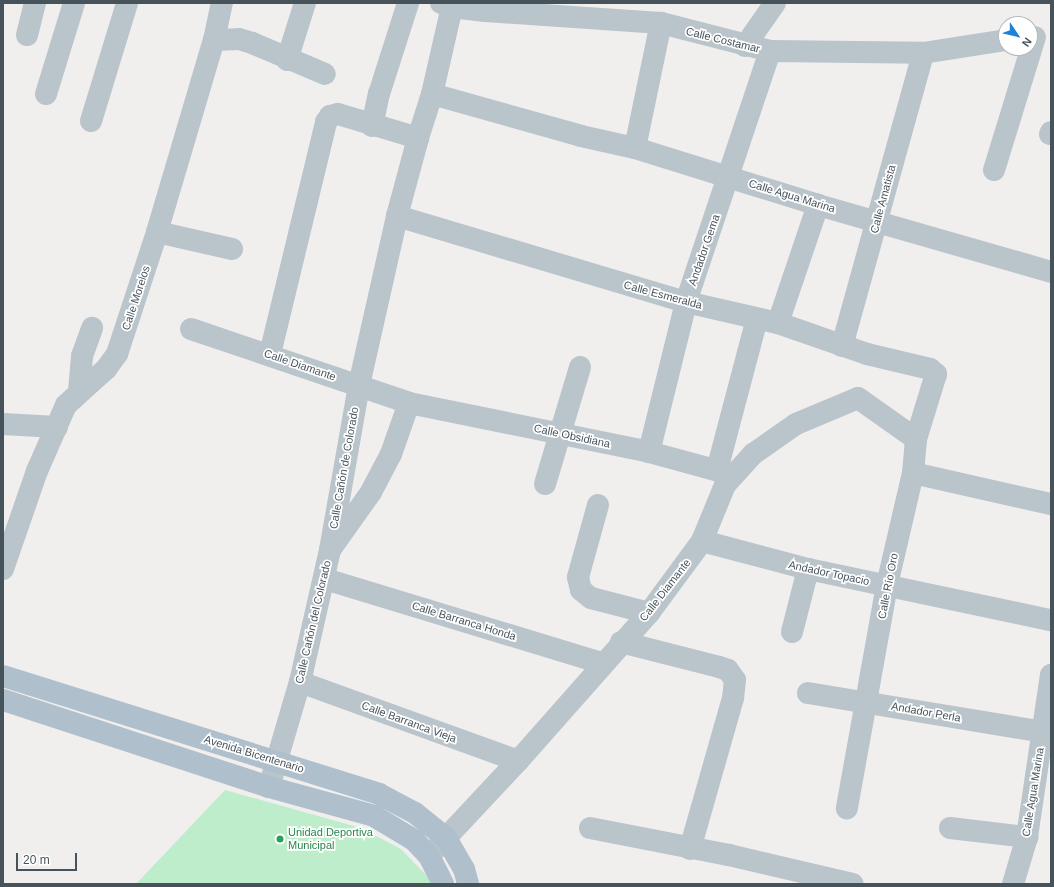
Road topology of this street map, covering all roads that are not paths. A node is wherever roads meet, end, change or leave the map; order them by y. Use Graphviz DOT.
graph roads {
  1 [pos="35,3"];
  2 [pos="74,3"];
  3 [pos="222,3"];
  4 [pos="305,3"];
  5 [pos="408,3"];
  6 [pos="774,3"];
  7 [pos="447,5"];
  8 [pos="126,7"];
  9 [pos="486,7"];
  10 [pos="661,23"];
  11 [pos="27,35"];
  12 [pos="1039,37"];
  13 [pos="214,40"];
  14 [pos="998,41"];
  15 [pos="745,46"];
  16 [pos="770,51"];
  17 [pos="922,52"];
  18 [pos="287,60"];
  19 [pos="325,74"];
  20 [pos="46,94"];
  21 [pos="432,94"];
  22 [pos="92,121"];
  23 [pos="372,126"];
  24 [pos="418,138"];
  25 [pos="635,148"];
  26 [pos="994,170"];
  27 [pos="730,177"];
  28 [pos="818,205"];
  29 [pos="398,216"];
  30 [pos="878,222"];
  31 [pos="157,232"];
  32 [pos="232,249"];
  33 [pos="1051,272"];
  34 [pos="686,302"];
  35 [pos="768,321"];
  36 [pos="92,328"];
  37 [pos="190,329"];
  38 [pos="842,346"];
  39 [pos="270,354"];
  40 [pos="580,367"];
  41 [pos="930,369"];
  42 [pos="359,385"];
  43 [pos="79,391"];
  44 [pos="409,403"];
  45 [pos="3,424"];
  46 [pos="57,427"];
  47 [pos="558,433"];
  48 [pos="916,439"];
  49 [pos="649,452"];
  50 [pos="725,473"];
  51 [pos="913,473"];
  52 [pos="545,484"];
  53 [pos="1051,504"];
  54 [pos="598,505"];
  55 [pos="702,541"];
  56 [pos="330,550"];
  57 [pos="3,569"];
  58 [pos="808,569"];
  59 [pos="325,579"];
  60 [pos="887,585"];
  61 [pos="649,613"];
  62 [pos="1051,620"];
  63 [pos="792,632"];
  64 [pos="622,642"];
  65 [pos="602,663"];
  66 [pos="1051,675"];
  67 [pos="3,676"];
  68 [pos="300,682"];
  69 [pos="808,693"];
  70 [pos="3,700"];
  71 [pos="867,702"];
  72 [pos="1047,735"];
  73 [pos="278,760"];
  74 [pos="518,761"];
  75 [pos="269,787"];
  76 [pos="847,808"];
  77 [pos="590,828"];
  78 [pos="950,828"];
  79 [pos="1027,837"];
  80 [pos="446,838"];
  81 [pos="690,849"];
  82 [pos="429,856"];
  83 [pos="822,880"];
  84 [pos="444,884"];
  85 [pos="468,884"];
  86 [pos="853,884"];
  87 [pos="1013,884"];
  1 -- 11 [label="street"];
  2 -- 20 [label="street"];
  3 -- 13 [label="street, Calle Morelos"];
  4 -- 18 [label="street"];
  5 -- 23 [label="street"];
  6 -- 15 [label="street"];
  7 -- 9 [label="street, Calle Costamar"];
  7 -- 21 [label="street, Calle Cañón de Colorado"];
  8 -- 22 [label="street"];
  9 -- 10 [label="street, Calle Costamar"];
  10 -- 15 [label="street, Calle Costamar"];
  10 -- 25 [label="street"];
  12 -- 26 [label="street"];
  13 -- 18 [label="street"];
  13 -- 31 [label="street, Calle Morelos"];
  14 -- 17 [label="street, Calle Costamar"];
  15 -- 16 [label="street, Calle Costamar"];
  16 -- 17 [label="street, Calle Costamar"];
  16 -- 27 [label="street, Andador Gema"];
  17 -- 30 [label="street, Calle Amatista"];
  18 -- 19 [label="street"];
  21 -- 24 [label="street, Calle Cañón de Colorado"];
  21 -- 25 [label="street, Calle Agua Marina"];
  23 -- 24 [label="street"];
  23 -- 39 [label="street"];
  24 -- 29 [label="street, Calle Cañón de Colorado"];
  25 -- 27 [label="street, Calle Agua Marina"];
  27 -- 28 [label="street, Calle Agua Marina"];
  27 -- 34 [label="street, Andador Gema"];
  28 -- 30 [label="street, Calle Agua Marina"];
  28 -- 35 [label="street, Calle Diamante"];
  29 -- 34 [label="street, Calle Esmeralda"];
  29 -- 42 [label="street, Calle Cañón de Colorado"];
  30 -- 33 [label="street, Calle Agua Marina"];
  30 -- 38 [label="street, Calle Amatista"];
  31 -- 32 [label="street"];
  31 -- 43 [label="street, Calle Morelos"];
  34 -- 35 [label="street, Calle Esmeralda"];
  34 -- 49 [label="street, Andador Gema"];
  35 -- 38 [label="street, Calle Esmeralda"];
  35 -- 50 [label="street, Calle Diamante"];
  36 -- 43 [label="street"];
  37 -- 39 [label="street, Calle Diamante"];
  38 -- 41 [label="street, Calle Esmeralda"];
  39 -- 42 [label="street, Calle Diamante"];
  40 -- 47 [label="street"];
  41 -- 48 [label="street, Calle Río Oro"];
  42 -- 44 [label="street, Calle Diamante"];
  42 -- 56 [label="street, Calle Cañón de Colorado"];
  43 -- 46 [label="street, Calle Morelos"];
  44 -- 47 [label="street, Calle Obsidiana"];
  44 -- 56 [label="street, Calle Cañón del Colorado"];
  45 -- 46 [label="street"];
  46 -- 57 [label="street, Calle Morelos"];
  47 -- 49 [label="street, Calle Obsidiana"];
  47 -- 52 [label="street"];
  48 -- 50 [label="street, Calle Diamante"];
  48 -- 51 [label="street, Calle Río Oro"];
  49 -- 50 [label="street, Calle Obsidiana"];
  50 -- 55 [label="street, Calle Diamante"];
  51 -- 53 [label="street"];
  51 -- 60 [label="street, Calle Río Oro"];
  54 -- 61 [label="street"];
  55 -- 58 [label="street, Andador Topacio"];
  55 -- 61 [label="street, Calle Diamante"];
  56 -- 59 [label="street, Calle Cañón del Colorado"];
  58 -- 60 [label="street, Andador Topacio"];
  58 -- 63 [label="street"];
  59 -- 65 [label="street, Calle Barranca Honda"];
  59 -- 68 [label="street, Calle Cañón del Colorado"];
  60 -- 62 [label="street, Andador Topacio"];
  60 -- 71 [label="street, Calle Río Oro"];
  61 -- 64 [label="street, Calle Diamante"];
  64 -- 65 [label="street, Calle Diamante"];
  64 -- 81 [label="street"];
  65 -- 74 [label="street, Calle Diamante"];
  66 -- 72 [label="street, Calle Agua Marina"];
  67 -- 73 [label="main road, Avenida Bicentenario"];
  68 -- 73 [label="street, Calle Cañón del Colorado"];
  68 -- 74 [label="street, Calle Barranca Vieja"];
  69 -- 71 [label="street, Andador Perla"];
  70 -- 75 [label="main road"];
  71 -- 72 [label="street, Andador Perla"];
  71 -- 76 [label="street, Calle Río Oro"];
  72 -- 79 [label="street, Calle Agua Marina"];
  73 -- 75 [label="street, Calle Cañón del Colorado"];
  73 -- 80 [label="main road, Avenida Bicentenario"];
  74 -- 80 [label="street, Calle Diamante"];
  75 -- 82 [label="main road"];
  77 -- 81 [label="street"];
  78 -- 79 [label="street"];
  79 -- 87 [label="street, Calle Agua Marina"];
  80 -- 82 [label="street, Calle Diamante"];
  80 -- 85 [label="main road, Avenida Bicentenario"];
  81 -- 83 [label="street"];
  82 -- 84 [label="main road"];
  83 -- 86 [label="street"];
}
